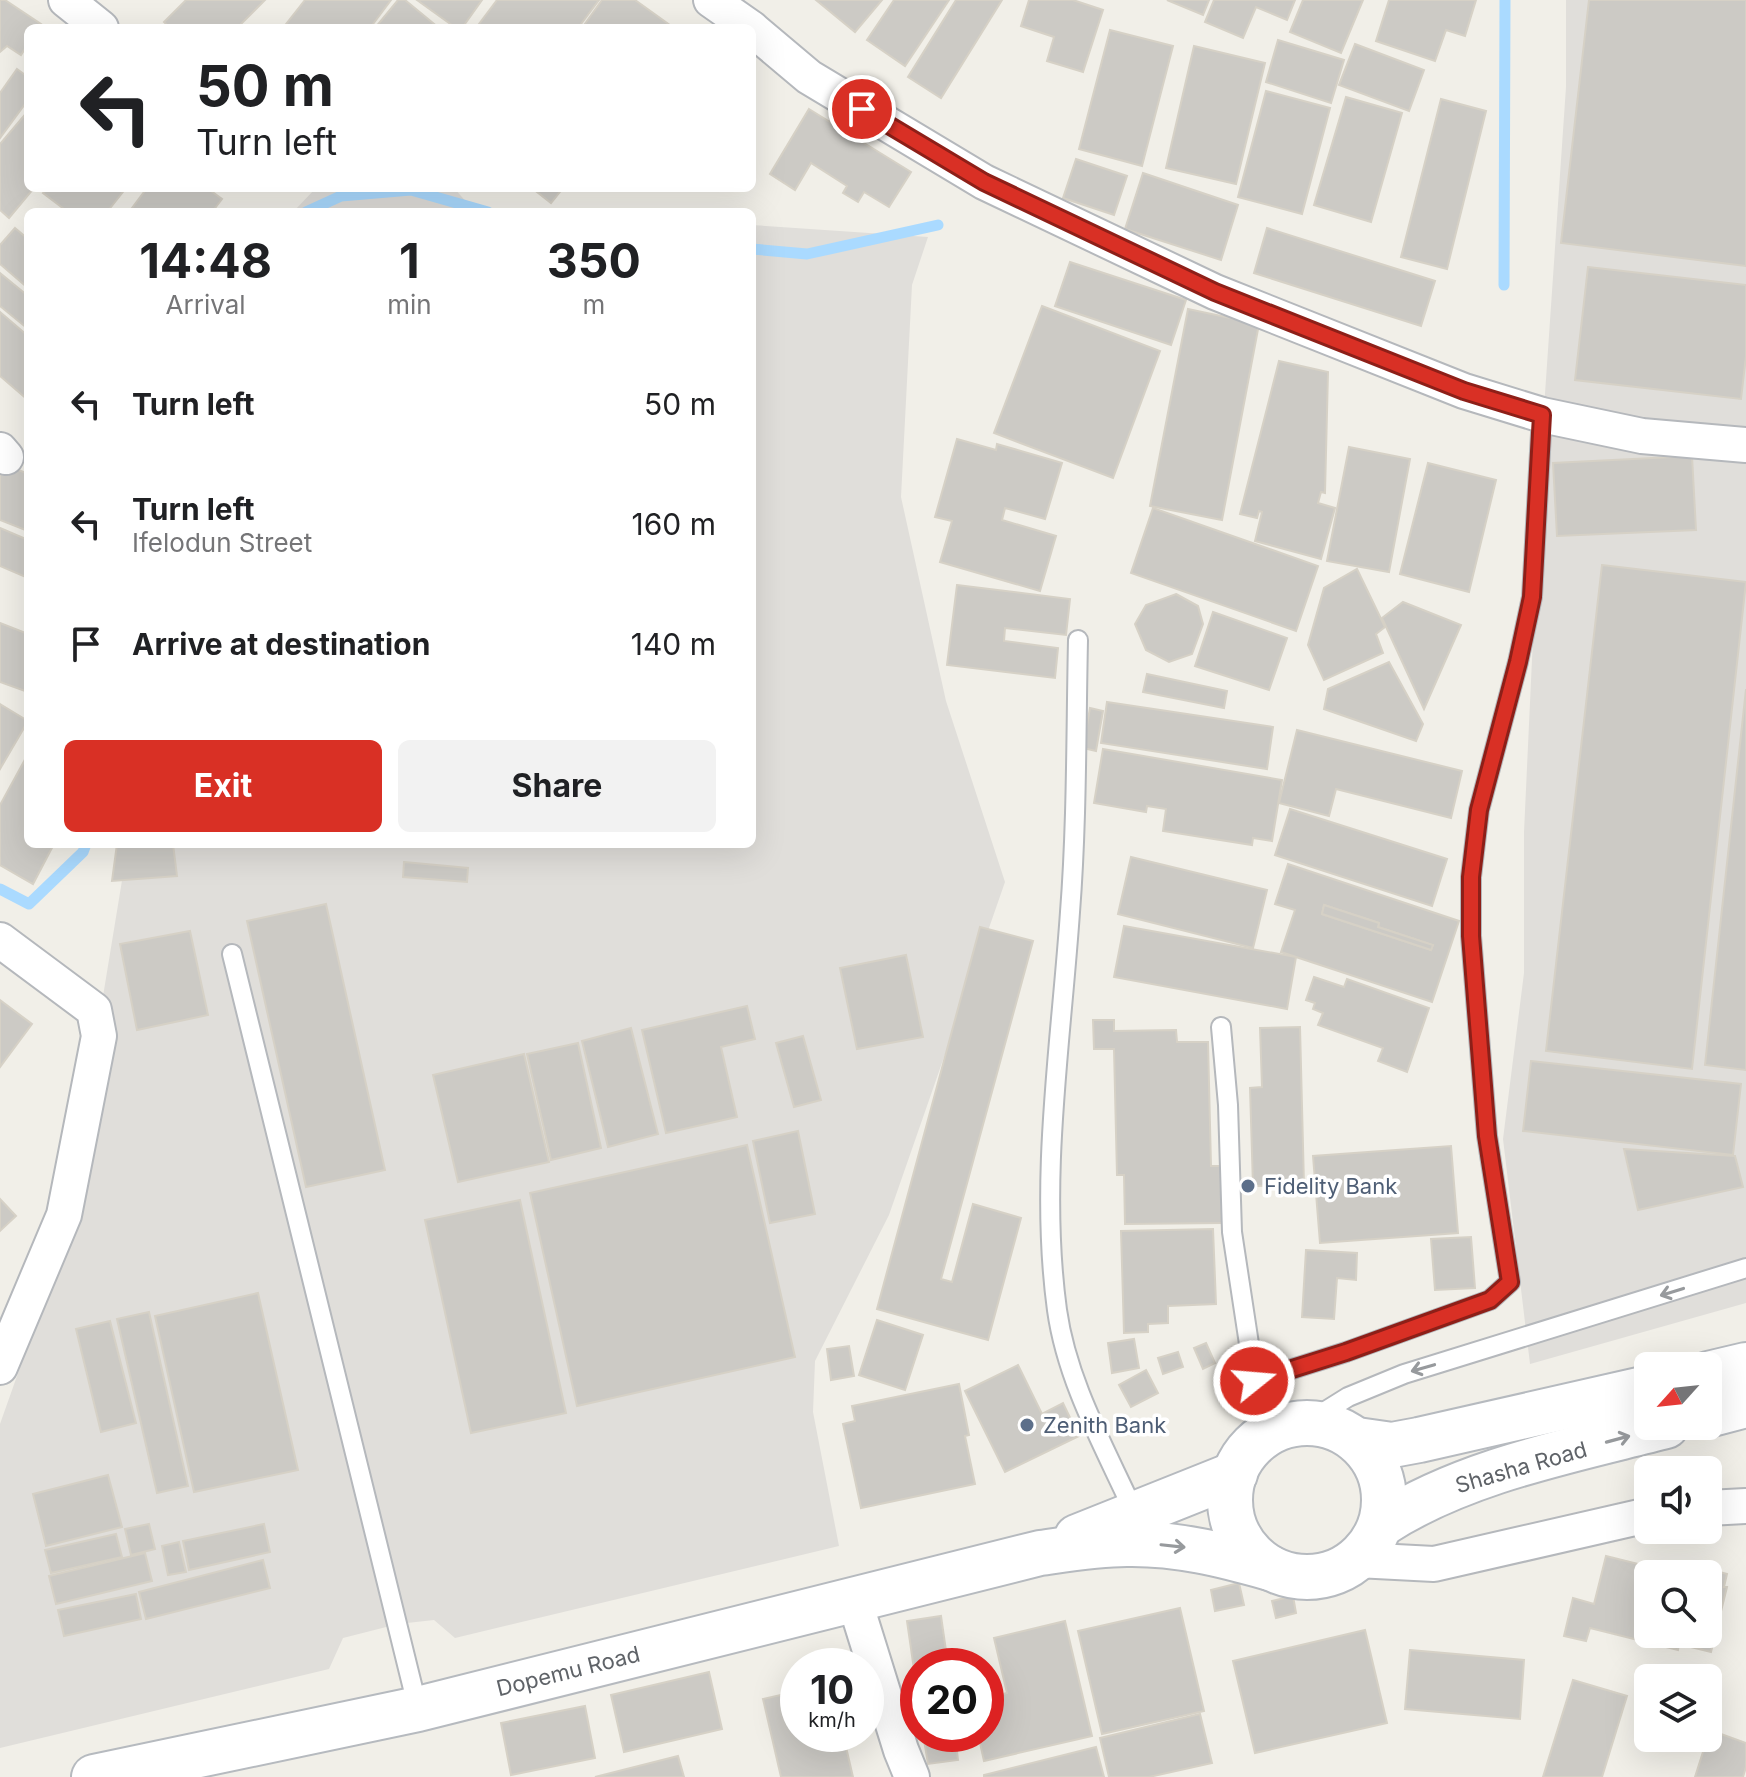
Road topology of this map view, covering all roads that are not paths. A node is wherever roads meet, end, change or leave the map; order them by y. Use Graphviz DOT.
graph roads {
  1 [pos="66,0"];
  2 [pos="711,0"];
  3 [pos="96,24"];
  4 [pos="744,24"];
  5 [pos="756,33"];
  6 [pos="1542,415"];
  7 [pos="1746,445"];
  8 [pos="1078,640"];
  9 [pos="0,940"];
  10 [pos="232,954"];
  11 [pos="1221,1027"];
  12 [pos="1746,1268"];
  13 [pos="1746,1365"];
  14 [pos="0,1367"];
  15 [pos="1722,1371"];
  16 [pos="1254,1381"];
  17 [pos="1634,1391"];
  18 [pos="1746,1405"];
  19 [pos="1722,1411"];
  20 [pos="1308,1422"];
  21 [pos="1634,1435"];
  22 [pos="1263,1436"];
  23 [pos="1357,1440"];
  24 [pos="1235,1474"];
  25 [pos="1746,1506"];
  26 [pos="1722,1507"];
  27 [pos="1134,1512"];
  28 [pos="1634,1518"];
  29 [pos="1382,1524"];
  30 [pos="1040,1553"];
  31 [pos="1357,1560"];
  32 [pos="1270,1568"];
  33 [pos="854,1599"];
  34 [pos="418,1709"];
  35 [pos="94,1777"];
  36 [pos="912,1777"];
  1 -- 3 [label="street"];
  2 -- 4 [label="street"];
  5 -- 6 [label="street"];
  6 -- 7 [label="street"];
  6 -- 16 [label="lane"];
  8 -- 27 [label="lane"];
  9 -- 14 [label="street"];
  10 -- 34 [label="lane"];
  11 -- 16 [label="lane"];
  12 -- 20 [label="lane, one-way"];
  13 -- 15 [label="main road"];
  16 -- 22 [label="lane"];
  17 -- 23 [label="main road, Shasha Road"];
  18 -- 19 [label="main road"];
  20 -- 22 [label="main road"];
  20 -- 23 [label="main road"];
  29 -- 21 [label="main road, Shasha Road, one-way"];
  22 -- 24 [label="main road"];
  23 -- 29 [label="main road"];
  24 -- 27 [label="main road"];
  24 -- 32 [label="main road"];
  25 -- 26 [label="street"];
  27 -- 30 [label="main road"];
  28 -- 31 [label="street"];
  29 -- 31 [label="main road"];
  30 -- 32 [label="main road, one-way"];
  30 -- 33 [label="main road, Dopemu Road"];
  31 -- 32 [label="main road"];
  33 -- 34 [label="main road, Dopemu Road"];
  33 -- 36 [label="street"];
  34 -- 35 [label="main road, Dopemu Road"];
}
